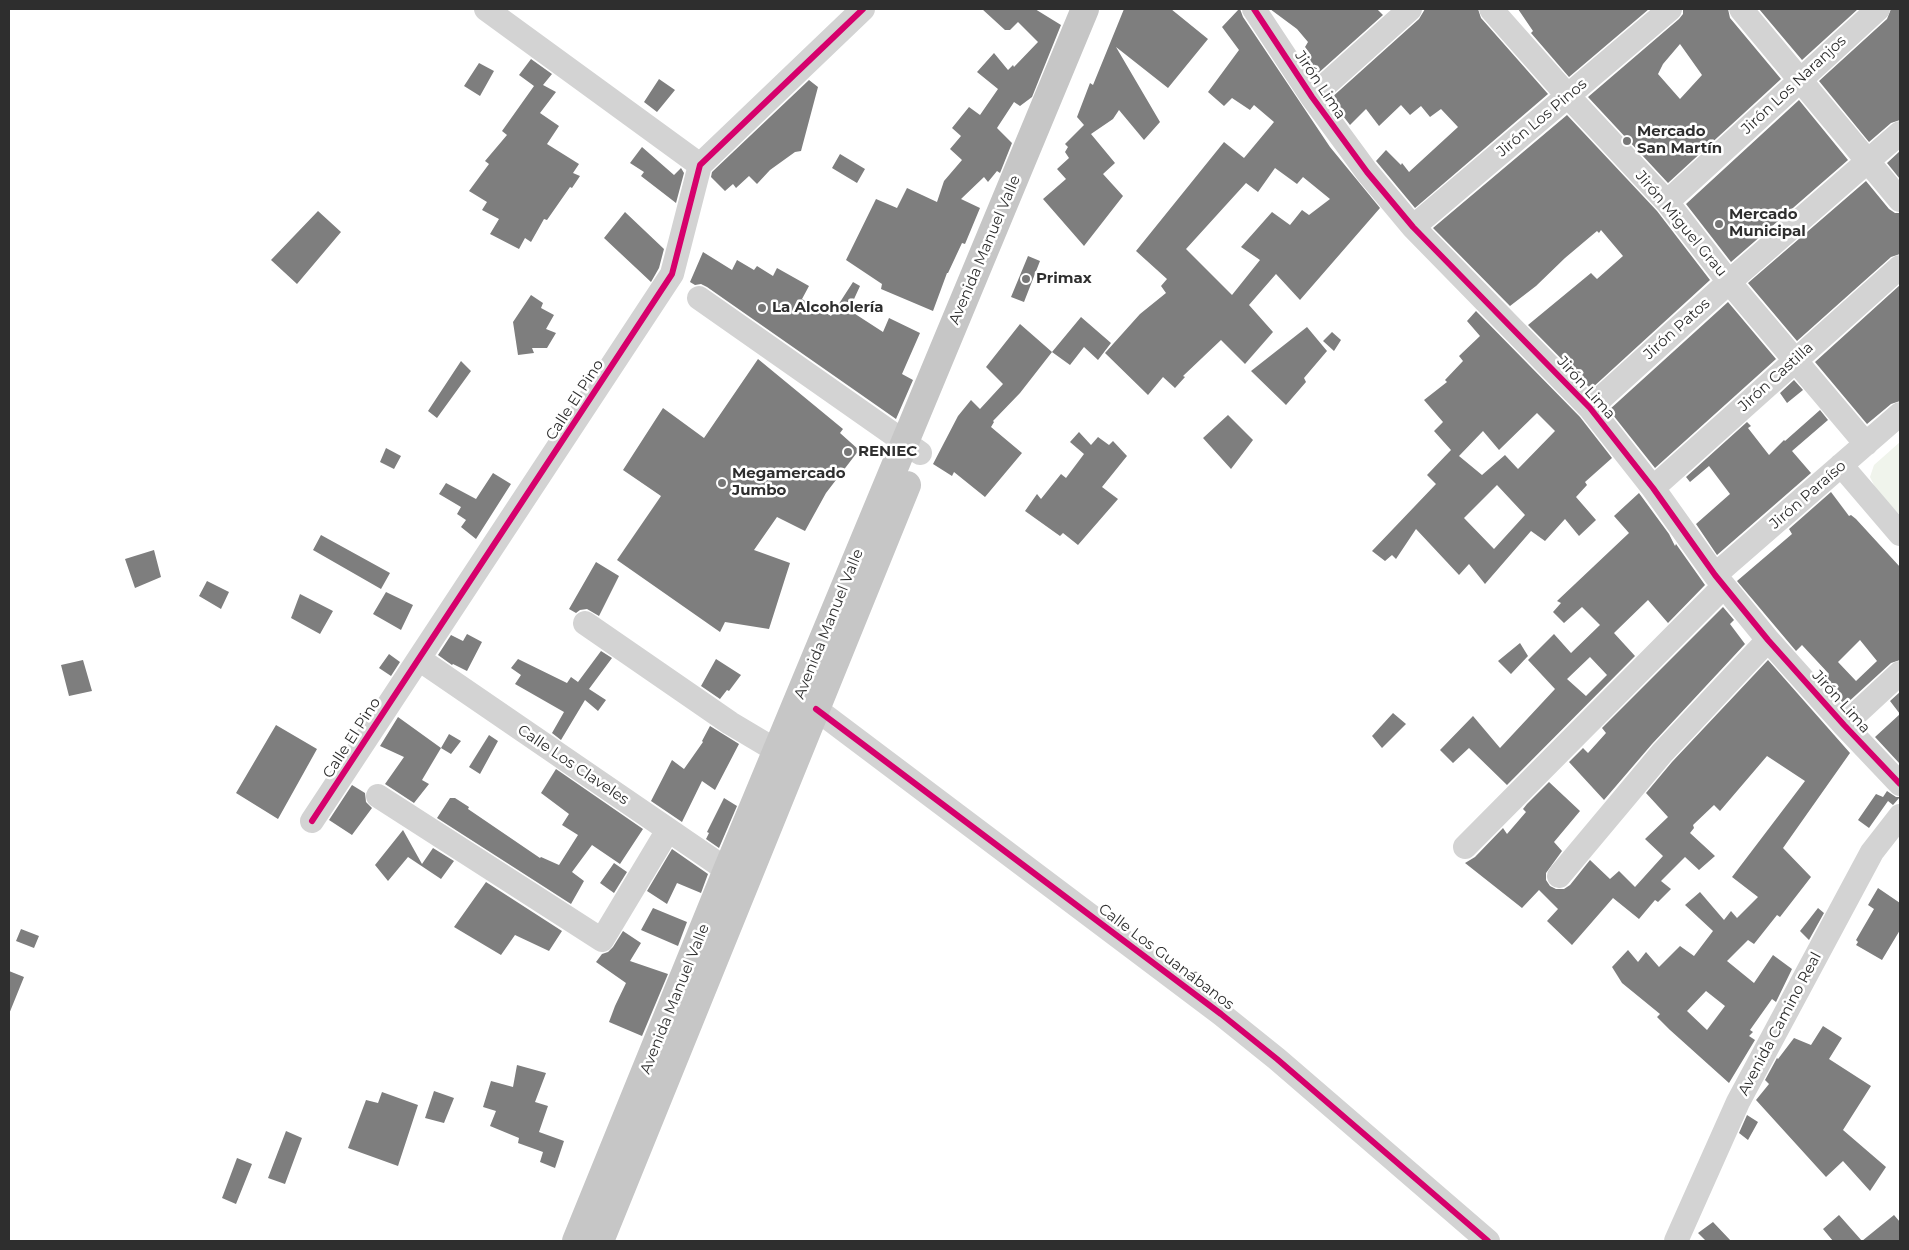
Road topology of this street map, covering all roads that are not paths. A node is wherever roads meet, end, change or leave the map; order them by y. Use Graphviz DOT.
graph roads {
  1 [pos="486,9"];
  2 [pos="863,9"];
  3 [pos="1085,9"];
  4 [pos="1103,9"];
  5 [pos="1254,9"];
  6 [pos="1410,9"];
  7 [pos="1491,9"];
  8 [pos="1670,9"];
  9 [pos="1741,9"];
  10 [pos="1878,9"];
  11 [pos="1801,79"];
  12 [pos="1568,96"];
  13 [pos="1312,97"];
  14 [pos="1900,133"];
  15 [pos="1868,162"];
  16 [pos="700,164"];
  17 [pos="1900,200"];
  18 [pos="1667,202"];
  19 [pos="1413,226"];
  20 [pos="1900,267"];
  21 [pos="1729,282"];
  22 [pos="699,298"];
  23 [pos="1796,360"];
  24 [pos="1590,408"];
  25 [pos="1900,414"];
  26 [pos="1866,444"];
  27 [pos="912,447"];
  28 [pos="1841,465"];
  29 [pos="1653,488"];
  30 [pos="1900,534"];
  31 [pos="1720,581"];
  32 [pos="584,623"];
  33 [pos="1768,640"];
  34 [pos="419,659"];
  35 [pos="1900,673"];
  36 [pos="816,709"];
  37 [pos="1844,724"];
  38 [pos="777,751"];
  39 [pos="1900,784"];
  40 [pos="378,796"];
  41 [pos="1900,816"];
  42 [pos="312,821"];
  43 [pos="668,830"];
  44 [pos="1465,847"];
  45 [pos="727,870"];
  46 [pos="1559,876"];
  47 [pos="667,1047"];
  48 [pos="576,1241"];
  49 [pos="600,1241"];
  50 [pos="1488,1241"];
  51 [pos="1676,1241"];
  1 -- 16 [label="street"];
  2 -- 16 [label="street"];
  3 -- 27 [label="main road, Avenida Manuel Valle"];
  4 -- 27 [label="main road, Avenida Manuel Valle"];
  5 -- 13 [label="street, Jirón Lima"];
  6 -- 13 [label="street"];
  7 -- 12 [label="street, Jirón Miguel Grau"];
  8 -- 12 [label="street, Jirón Los Pinos"];
  9 -- 11 [label="street"];
  10 -- 11 [label="street, Jirón Los Naranjos"];
  11 -- 15 [label="street"];
  11 -- 18 [label="street, Jirón Los Naranjos"];
  12 -- 18 [label="street, Jirón Miguel Grau"];
  12 -- 19 [label="street, Jirón Los Pinos"];
  13 -- 19 [label="street, Jirón Lima"];
  14 -- 15 [label="street, Jirón Patos"];
  15 -- 17 [label="street"];
  15 -- 21 [label="street, Jirón Patos"];
  16 -- 34 [label="street, Calle El Pino"];
  18 -- 21 [label="street, Jirón Miguel Grau"];
  19 -- 24 [label="street, Jirón Lima"];
  20 -- 23 [label="street, Jirón Castilla"];
  21 -- 23 [label="street, Jirón Miguel Grau"];
  21 -- 24 [label="street, Jirón Patos"];
  22 -- 27 [label="street"];
  23 -- 26 [label="street, Jirón Miguel Grau"];
  23 -- 29 [label="street, Jirón Castilla"];
  24 -- 29 [label="street, Jirón Lima"];
  25 -- 26 [label="street, Jirón Paraíso"];
  26 -- 28 [label="street, Jirón Paraíso"];
  27 -- 36 [label="main road, Avenida Manuel Valle"];
  27 -- 38 [label="main road, Avenida Manuel Valle"];
  28 -- 30 [label="street"];
  28 -- 31 [label="street, Jirón Paraíso"];
  29 -- 31 [label="street, Jirón Lima"];
  31 -- 33 [label="street, Jirón Lima"];
  31 -- 44 [label="street, Jirón Paraíso"];
  32 -- 38 [label="street"];
  33 -- 37 [label="street, Jirón Lima"];
  33 -- 46 [label="street"];
  34 -- 42 [label="street, Calle El Pino"];
  34 -- 43 [label="street, Calle Los Claveles"];
  35 -- 37 [label="street"];
  36 -- 47 [label="main road, Avenida Manuel Valle"];
  36 -- 50 [label="street, Calle Los Guanábanos"];
  37 -- 39 [label="street, Jirón Lima"];
  38 -- 45 [label="main road, Avenida Manuel Valle"];
  40 -- 43 [label="street"];
  41 -- 51 [label="street, Avenida Camino Real"];
  43 -- 45 [label="street, Calle Los Claveles"];
  45 -- 47 [label="main road, Avenida Manuel Valle"];
  47 -- 48 [label="main road, Avenida Manuel Valle"];
  47 -- 49 [label="main road, Avenida Manuel Valle"];
}
